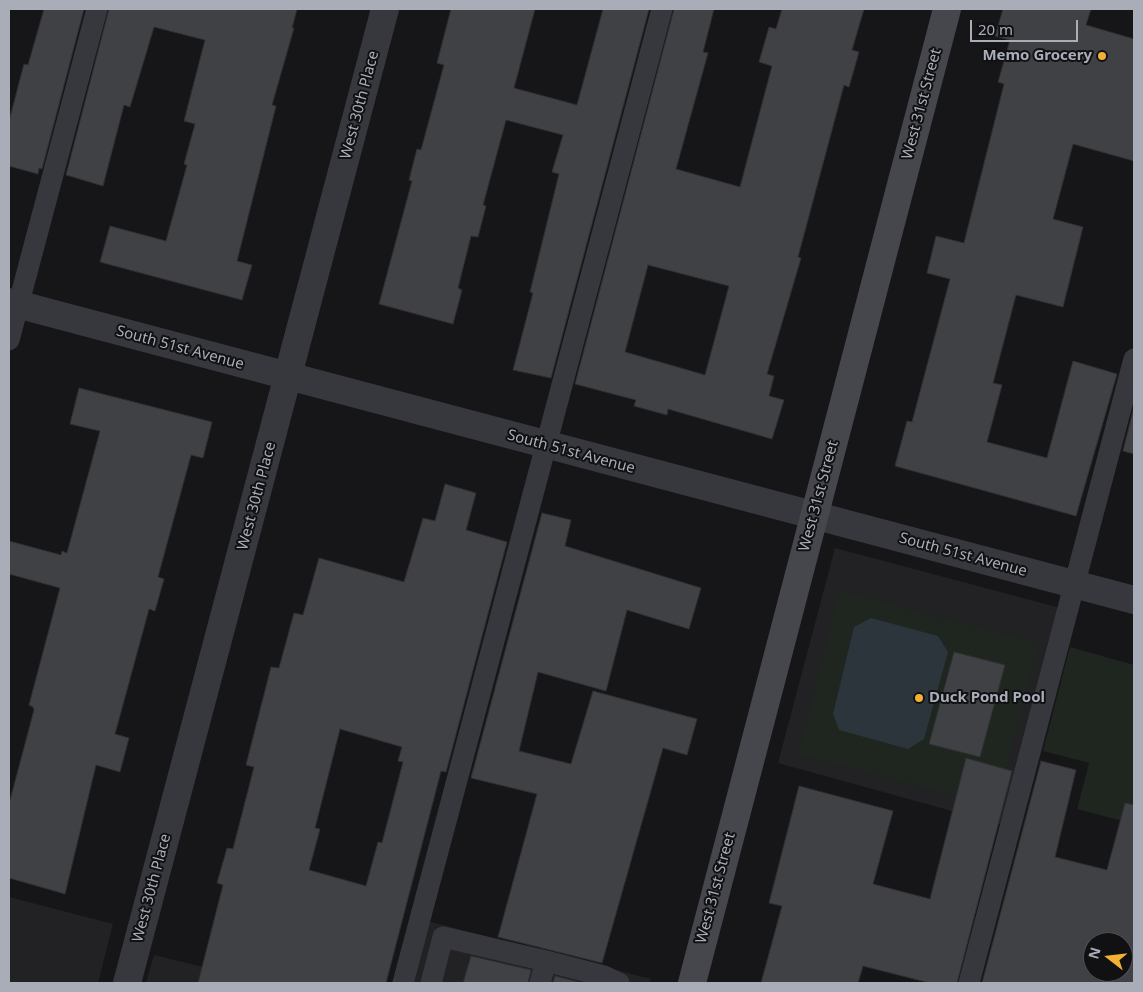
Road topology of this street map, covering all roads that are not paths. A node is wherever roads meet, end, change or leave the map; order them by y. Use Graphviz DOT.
graph roads {
  1 [pos="97,9"];
  2 [pos="385,9"];
  3 [pos="662,9"];
  4 [pos="947,9"];
  5 [pos="14,303"];
  6 [pos="9,340"];
  7 [pos="1134,359"];
  8 [pos="288,377"];
  9 [pos="546,445"];
  10 [pos="813,515"];
  11 [pos="1075,584"];
  12 [pos="1134,600"];
  13 [pos="546,961"];
  14 [pos="127,983"];
  15 [pos="403,983"];
  16 [pos="431,983"];
  17 [pos="540,983"];
  18 [pos="619,983"];
  19 [pos="692,983"];
  20 [pos="969,983"];
  1 -- 5 [label="lane"];
  2 -- 8 [label="street, West 30th Place"];
  3 -- 9 [label="lane"];
  4 -- 10 [label="main road, West 31st Street"];
  5 -- 6 [label="lane"];
  5 -- 8 [label="street, South 51st Avenue"];
  7 -- 11 [label="lane"];
  8 -- 9 [label="street, South 51st Avenue"];
  8 -- 14 [label="street, West 30th Place"];
  9 -- 10 [label="street, South 51st Avenue"];
  9 -- 15 [label="lane"];
  10 -- 11 [label="street, South 51st Avenue"];
  10 -- 19 [label="main road, West 31st Street"];
  11 -- 12 [label="street, South 51st Avenue"];
  11 -- 20 [label="lane"];
  13 -- 16 [label="lane"];
  13 -- 17 [label="lane"];
  13 -- 18 [label="lane"];
}
